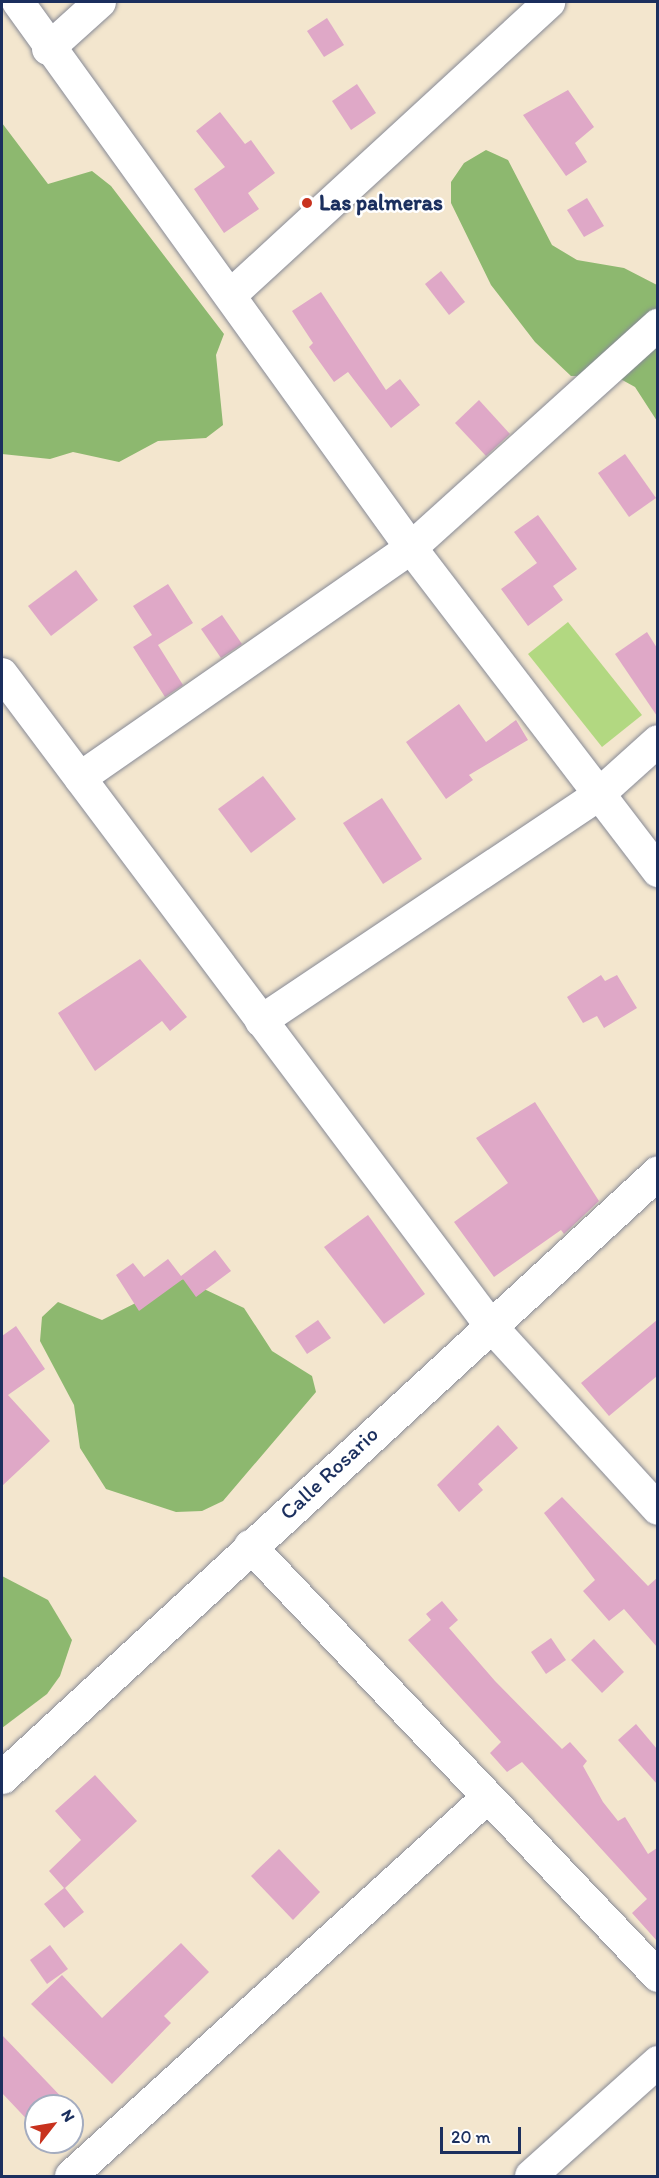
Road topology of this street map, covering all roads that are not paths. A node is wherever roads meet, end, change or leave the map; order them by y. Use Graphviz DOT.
graph roads {
  1 [pos="18,2"];
  2 [pos="100,2"];
  3 [pos="549,2"];
  4 [pos="48,49"];
  5 [pos="232,294"];
  6 [pos="657,325"];
  7 [pos="411,548"];
  8 [pos="2,674"];
  9 [pos="657,741"];
  10 [pos="80,778"];
  11 [pos="597,796"];
  12 [pos="657,871"];
  13 [pos="261,1021"];
  14 [pos="657,1172"];
  15 [pos="490,1325"];
  16 [pos="657,1509"];
  17 [pos="250,1546"];
  18 [pos="2,1777"];
  19 [pos="488,1797"];
  20 [pos="657,1976"];
  21 [pos="657,2062"];
  22 [pos="71,2176"];
  23 [pos="531,2176"];
  1 -- 4 [label="street"];
  2 -- 4 [label="street"];
  3 -- 5 [label="street"];
  4 -- 5 [label="street"];
  5 -- 7 [label="street"];
  6 -- 7 [label="street"];
  7 -- 10 [label="street"];
  7 -- 11 [label="street"];
  8 -- 10 [label="street"];
  9 -- 11 [label="street"];
  10 -- 13 [label="street"];
  11 -- 12 [label="street"];
  11 -- 13 [label="street"];
  13 -- 15 [label="street"];
  14 -- 15 [label="main road, Calle Rosario"];
  15 -- 16 [label="street"];
  15 -- 17 [label="main road, Calle Rosario"];
  17 -- 18 [label="main road, Calle Rosario"];
  17 -- 19 [label="street"];
  19 -- 20 [label="street"];
  19 -- 22 [label="street"];
  21 -- 23 [label="street"];
}
